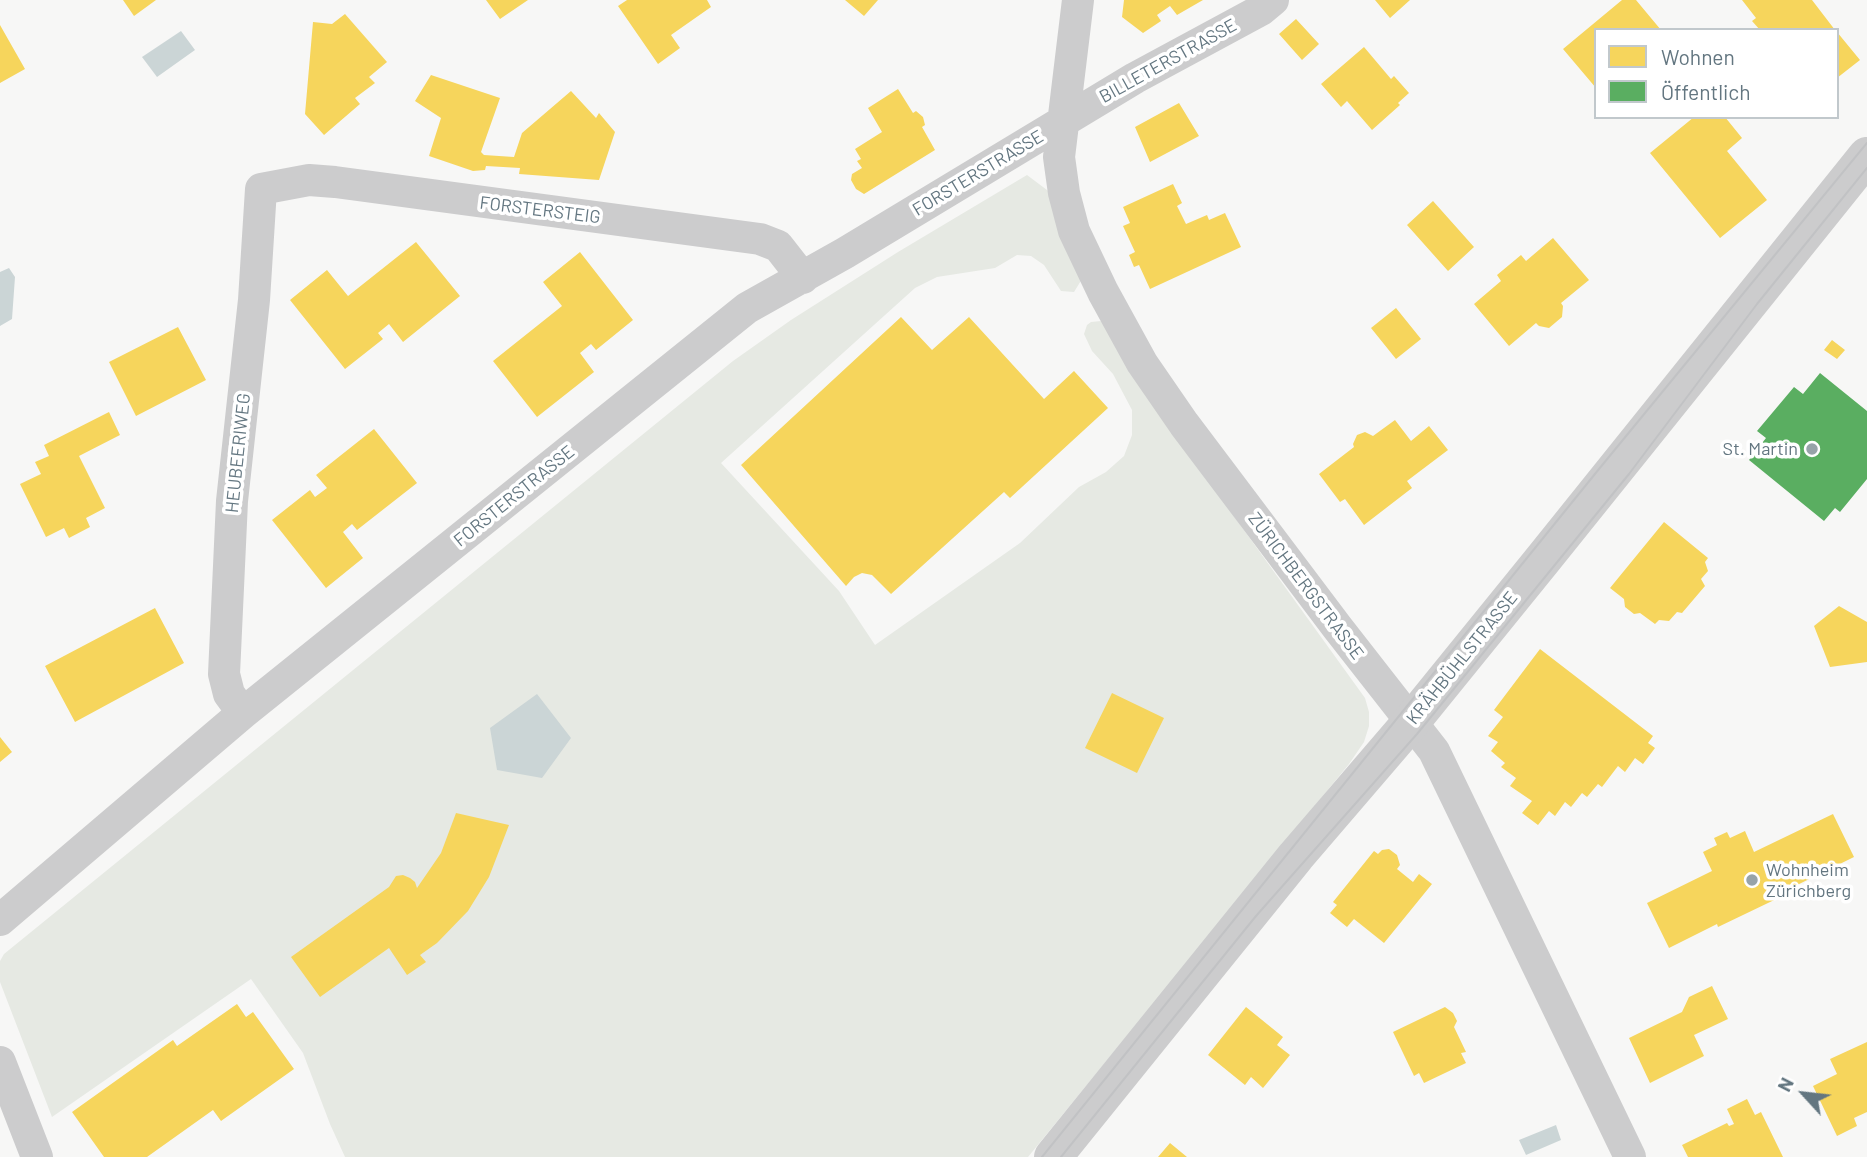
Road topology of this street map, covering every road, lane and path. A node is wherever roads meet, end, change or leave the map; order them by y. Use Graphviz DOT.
graph roads {
  1 [pos="1078,0"];
  2 [pos="1273,0"];
  3 [pos="1062,122"];
  4 [pos="1867,156"];
  5 [pos="261,189"];
  6 [pos="803,278"];
  7 [pos="243,713"];
  8 [pos="1410,722"];
  9 [pos="0,920"];
  10 [pos="0,1062"];
  11 [pos="37,1157"];
  12 [pos="1053,1157"];
  13 [pos="1630,1157"];
  1 -- 3 [label="street, ZÜRICHBERGSTRASSE"];
  2 -- 3 [label="street, BILLETERSTRASSE"];
  3 -- 6 [label="street, FORSTERSTRASSE"];
  3 -- 8 [label="street, ZÜRICHBERGSTRASSE"];
  4 -- 8 [label="street, KRÄHBÜHLSTRASSE"];
  5 -- 6 [label="street, FORSTERSTEIG"];
  5 -- 7 [label="street, HEUBEERIWEG"];
  6 -- 7 [label="street, FORSTERSTRASSE"];
  7 -- 9 [label="street, FORSTERSTRASSE"];
  8 -- 12 [label="street, KRÄHBÜHLSTRASSE"];
  8 -- 13 [label="street, ZÜRICHBERGSTRASSE"];
  10 -- 11 [label="street"];
}
